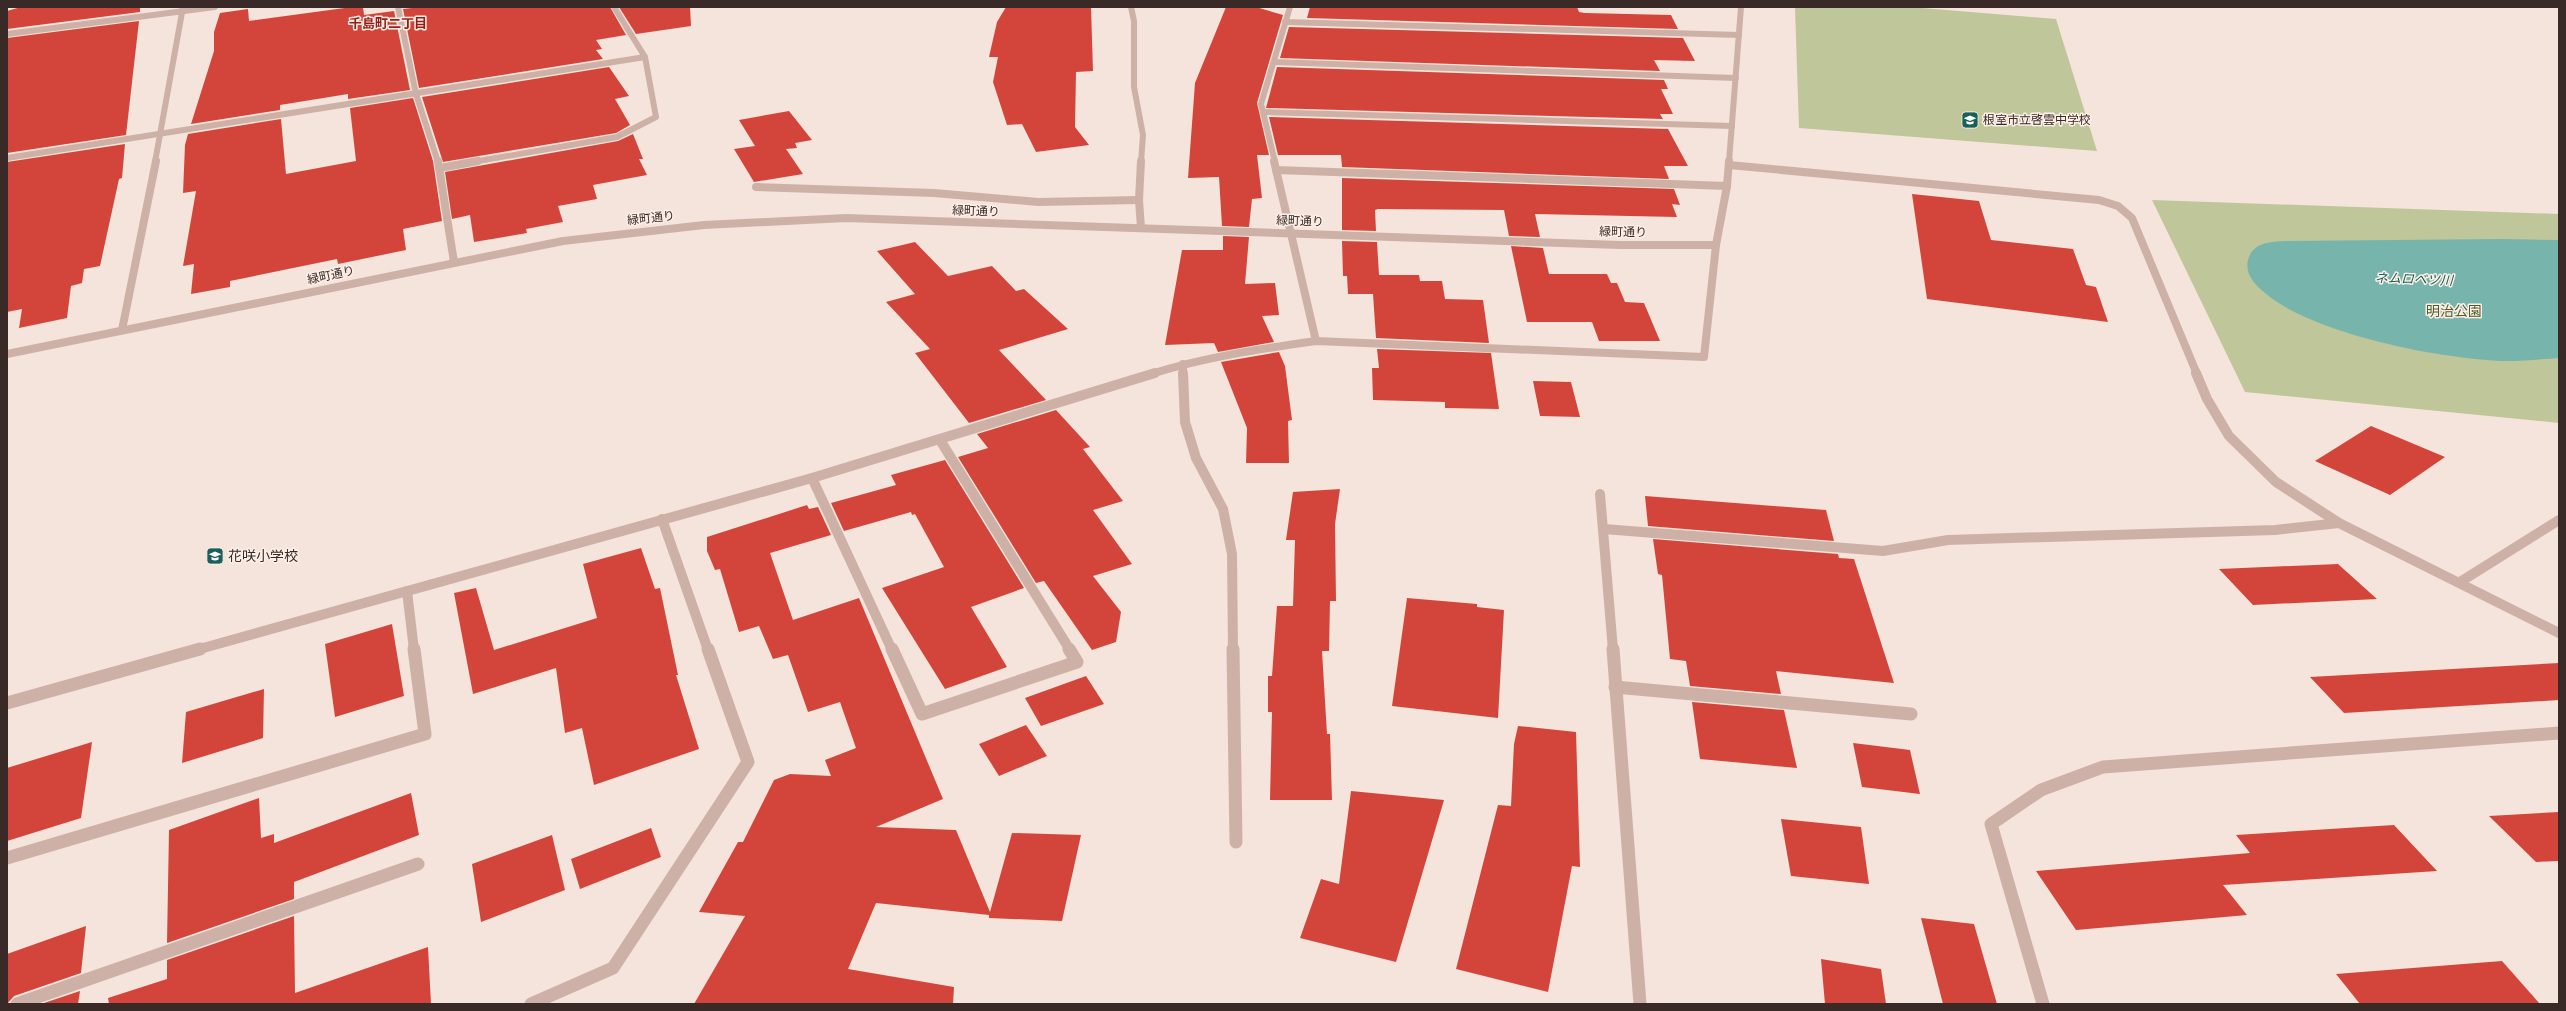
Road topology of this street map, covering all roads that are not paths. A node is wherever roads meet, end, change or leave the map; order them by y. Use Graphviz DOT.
graph roads {
  1 [pos="215,7"];
  2 [pos="398,7"];
  3 [pos="614,7"];
  4 [pos="1131,7"];
  5 [pos="1290,7"];
  6 [pos="1741,7"];
  7 [pos="182,9"];
  8 [pos="1285,22"];
  9 [pos="7,34"];
  10 [pos="1739,35"];
  11 [pos="645,57"];
  12 [pos="1274,62"];
  13 [pos="1736,78"];
  14 [pos="416,94"];
  15 [pos="1264,112"];
  16 [pos="1732,126"];
  17 [pos="161,134"];
  18 [pos="7,158"];
  19 [pos="1729,165"];
  20 [pos="440,168"];
  21 [pos="1276,170"];
  22 [pos="1727,186"];
  23 [pos="756,187"];
  24 [pos="1139,200"];
  25 [pos="1141,228"];
  26 [pos="1290,233"];
  27 [pos="1716,245"];
  28 [pos="454,262"];
  29 [pos="122,330"];
  30 [pos="1316,341"];
  31 [pos="7,354"];
  32 [pos="1183,364"];
  33 [pos="940,440"];
  34 [pos="812,478"];
  35 [pos="1600,494"];
  36 [pos="662,519"];
  37 [pos="2559,520"];
  38 [pos="2339,523"];
  39 [pos="1604,529"];
  40 [pos="2460,582"];
  41 [pos="407,591"];
  42 [pos="2559,633"];
  43 [pos="1615,687"];
  44 [pos="7,703"];
  45 [pos="1911,714"];
  46 [pos="2559,733"];
  47 [pos="1236,842"];
  48 [pos="7,858"];
  49 [pos="418,864"];
  50 [pos="17,1004"];
  51 [pos="531,1004"];
  52 [pos="1640,1004"];
  53 [pos="2043,1004"];
  1 -- 7 [label="street"];
  2 -- 14 [label="street"];
  3 -- 11 [label="street"];
  4 -- 24 [label="street"];
  5 -- 8 [label="street"];
  6 -- 10 [label="street"];
  7 -- 9 [label="street"];
  7 -- 17 [label="street"];
  8 -- 10 [label="street"];
  8 -- 12 [label="street"];
  10 -- 13 [label="street"];
  11 -- 14 [label="street"];
  11 -- 20 [label="street"];
  12 -- 13 [label="street"];
  12 -- 15 [label="street"];
  13 -- 16 [label="street"];
  14 -- 17 [label="street"];
  14 -- 20 [label="street"];
  15 -- 16 [label="street"];
  15 -- 21 [label="street"];
  16 -- 19 [label="street"];
  17 -- 18 [label="street"];
  17 -- 29 [label="street"];
  19 -- 22 [label="street"];
  19 -- 38 [label="street"];
  20 -- 28 [label="street"];
  21 -- 22 [label="street"];
  21 -- 26 [label="street"];
  22 -- 27 [label="street"];
  23 -- 24 [label="street"];
  24 -- 25 [label="street"];
  25 -- 26 [label="street, 緑町通り"];
  25 -- 28 [label="street, 緑町通り"];
  26 -- 27 [label="street, 緑町通り"];
  26 -- 30 [label="street"];
  27 -- 30 [label="street"];
  28 -- 29 [label="street, 緑町通り"];
  29 -- 31 [label="street, 緑町通り"];
  30 -- 32 [label="street"];
  32 -- 33 [label="street"];
  32 -- 47 [label="street"];
  33 -- 34 [label="street"];
  33 -- 34 [label="street"];
  34 -- 36 [label="street"];
  35 -- 39 [label="street"];
  36 -- 41 [label="street"];
  36 -- 51 [label="street"];
  37 -- 40 [label="street"];
  38 -- 39 [label="street"];
  38 -- 40 [label="street"];
  39 -- 43 [label="street"];
  40 -- 42 [label="street"];
  41 -- 44 [label="street"];
  41 -- 48 [label="street"];
  43 -- 45 [label="street"];
  43 -- 52 [label="street"];
  46 -- 53 [label="street"];
  49 -- 50 [label="street"];
}
